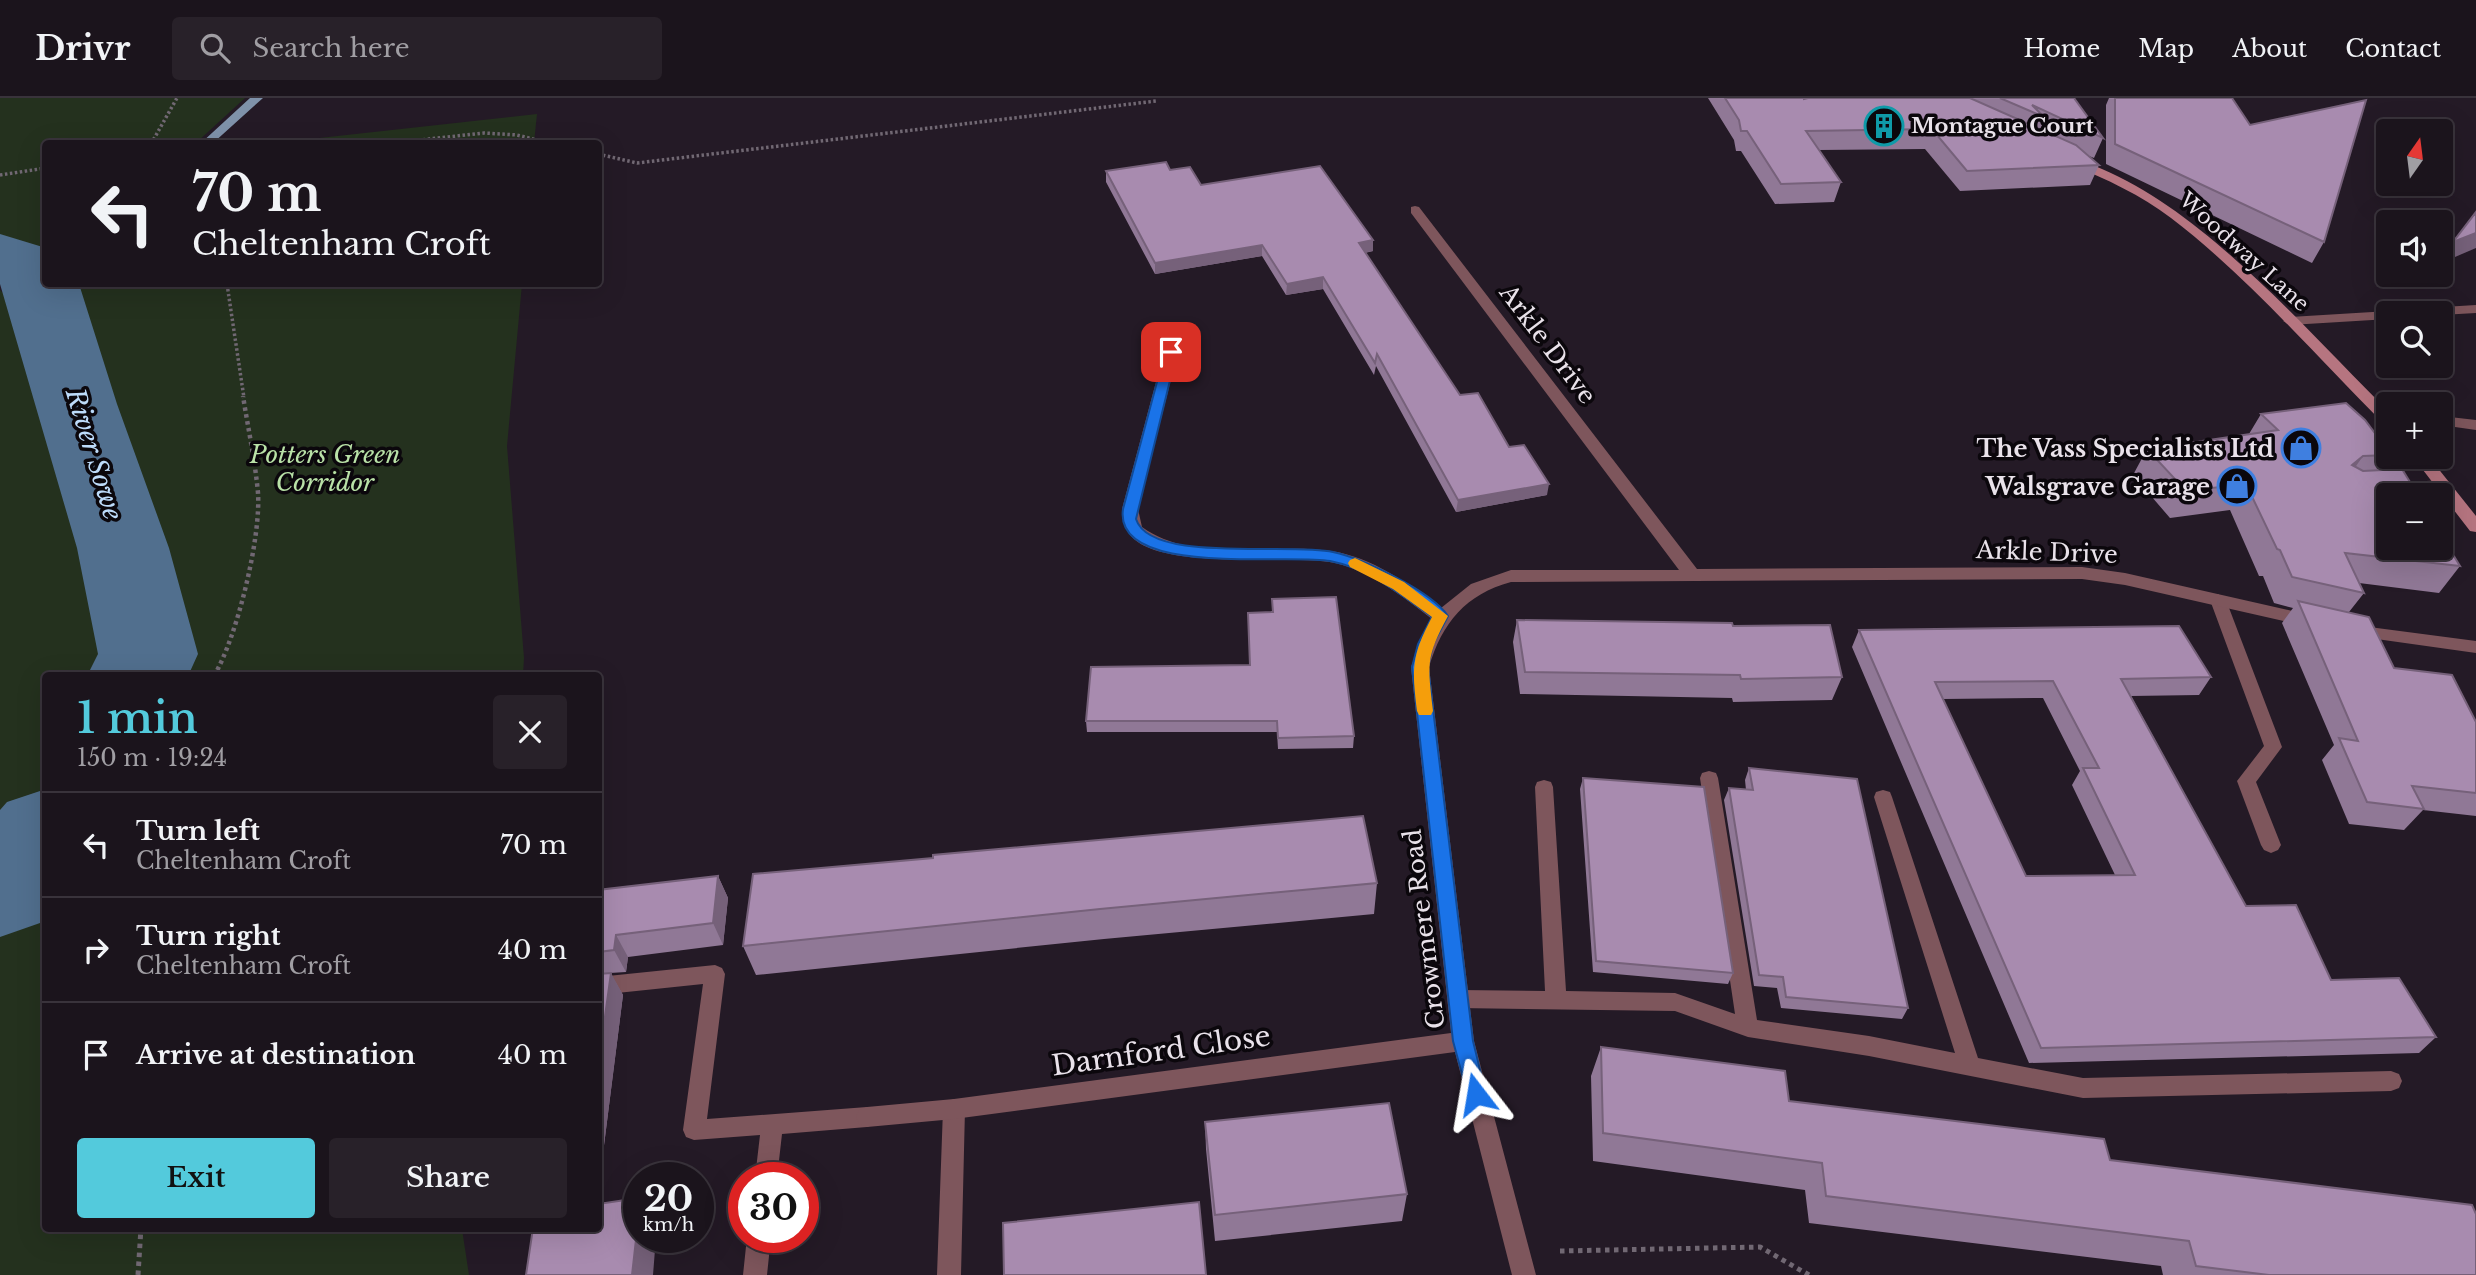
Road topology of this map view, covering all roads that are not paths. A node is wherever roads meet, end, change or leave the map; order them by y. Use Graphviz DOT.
graph roads {
  1 [pos="2068,158"];
  2 [pos="1415,210"];
  3 [pos="2476,309"];
  4 [pos="2453,310"];
  5 [pos="2376,315"];
  6 [pos="2290,321"];
  7 [pos="1171,352"];
  8 [pos="2376,406"];
  9 [pos="2453,422"];
  10 [pos="2476,425"];
  11 [pos="2431,469"];
  12 [pos="2442,483"];
  13 [pos="2370,489"];
  14 [pos="2376,489"];
  15 [pos="2453,497"];
  16 [pos="2476,527"];
  17 [pos="1693,576"];
  18 [pos="2218,600"];
  19 [pos="1440,616"];
  20 [pos="2476,647"];
  21 [pos="1709,778"];
  22 [pos="1544,787"];
  23 [pos="1883,797"];
  24 [pos="2271,845"];
  25 [pos="602,986"];
  26 [pos="1458,999"];
  27 [pos="1556,1000"];
  28 [pos="1748,1028"];
  29 [pos="1463,1041"];
  30 [pos="1970,1066"];
  31 [pos="2391,1081"];
  32 [pos="954,1109"];
  33 [pos="772,1125"];
  34 [pos="768,1162"];
  35 [pos="758,1253"];
  36 [pos="755,1275"];
  37 [pos="949,1275"];
  38 [pos="1524,1275"];
  1 -- 6 [label="main road, Woodway Lane"];
  2 -- 17 [label="street, Arkle Drive"];
  3 -- 4 [label="street"];
  5 -- 6 [label="street"];
  6 -- 8 [label="main road, Woodway Lane"];
  7 -- 19 [label="street"];
  9 -- 10 [label="street"];
  11 -- 12 [label="main road"];
  13 -- 14 [label="street"];
  15 -- 16 [label="main road"];
  17 -- 18 [label="street, Arkle Drive"];
  17 -- 19 [label="street, Arkle Drive"];
  18 -- 20 [label="street, Arkle Drive"];
  18 -- 24 [label="street"];
  19 -- 26 [label="street, Crowmere Road"];
  21 -- 28 [label="street"];
  22 -- 27 [label="street"];
  23 -- 30 [label="street"];
  25 -- 33 [label="street, Darnford Close"];
  26 -- 27 [label="street"];
  26 -- 29 [label="street, Crowmere Road"];
  27 -- 28 [label="street"];
  28 -- 30 [label="street"];
  29 -- 32 [label="street, Darnford Close"];
  29 -- 38 [label="street, Crowmere Road"];
  30 -- 31 [label="street"];
  32 -- 33 [label="street, Darnford Close"];
  32 -- 37 [label="street"];
  33 -- 34 [label="street"];
  35 -- 36 [label="street"];
}
